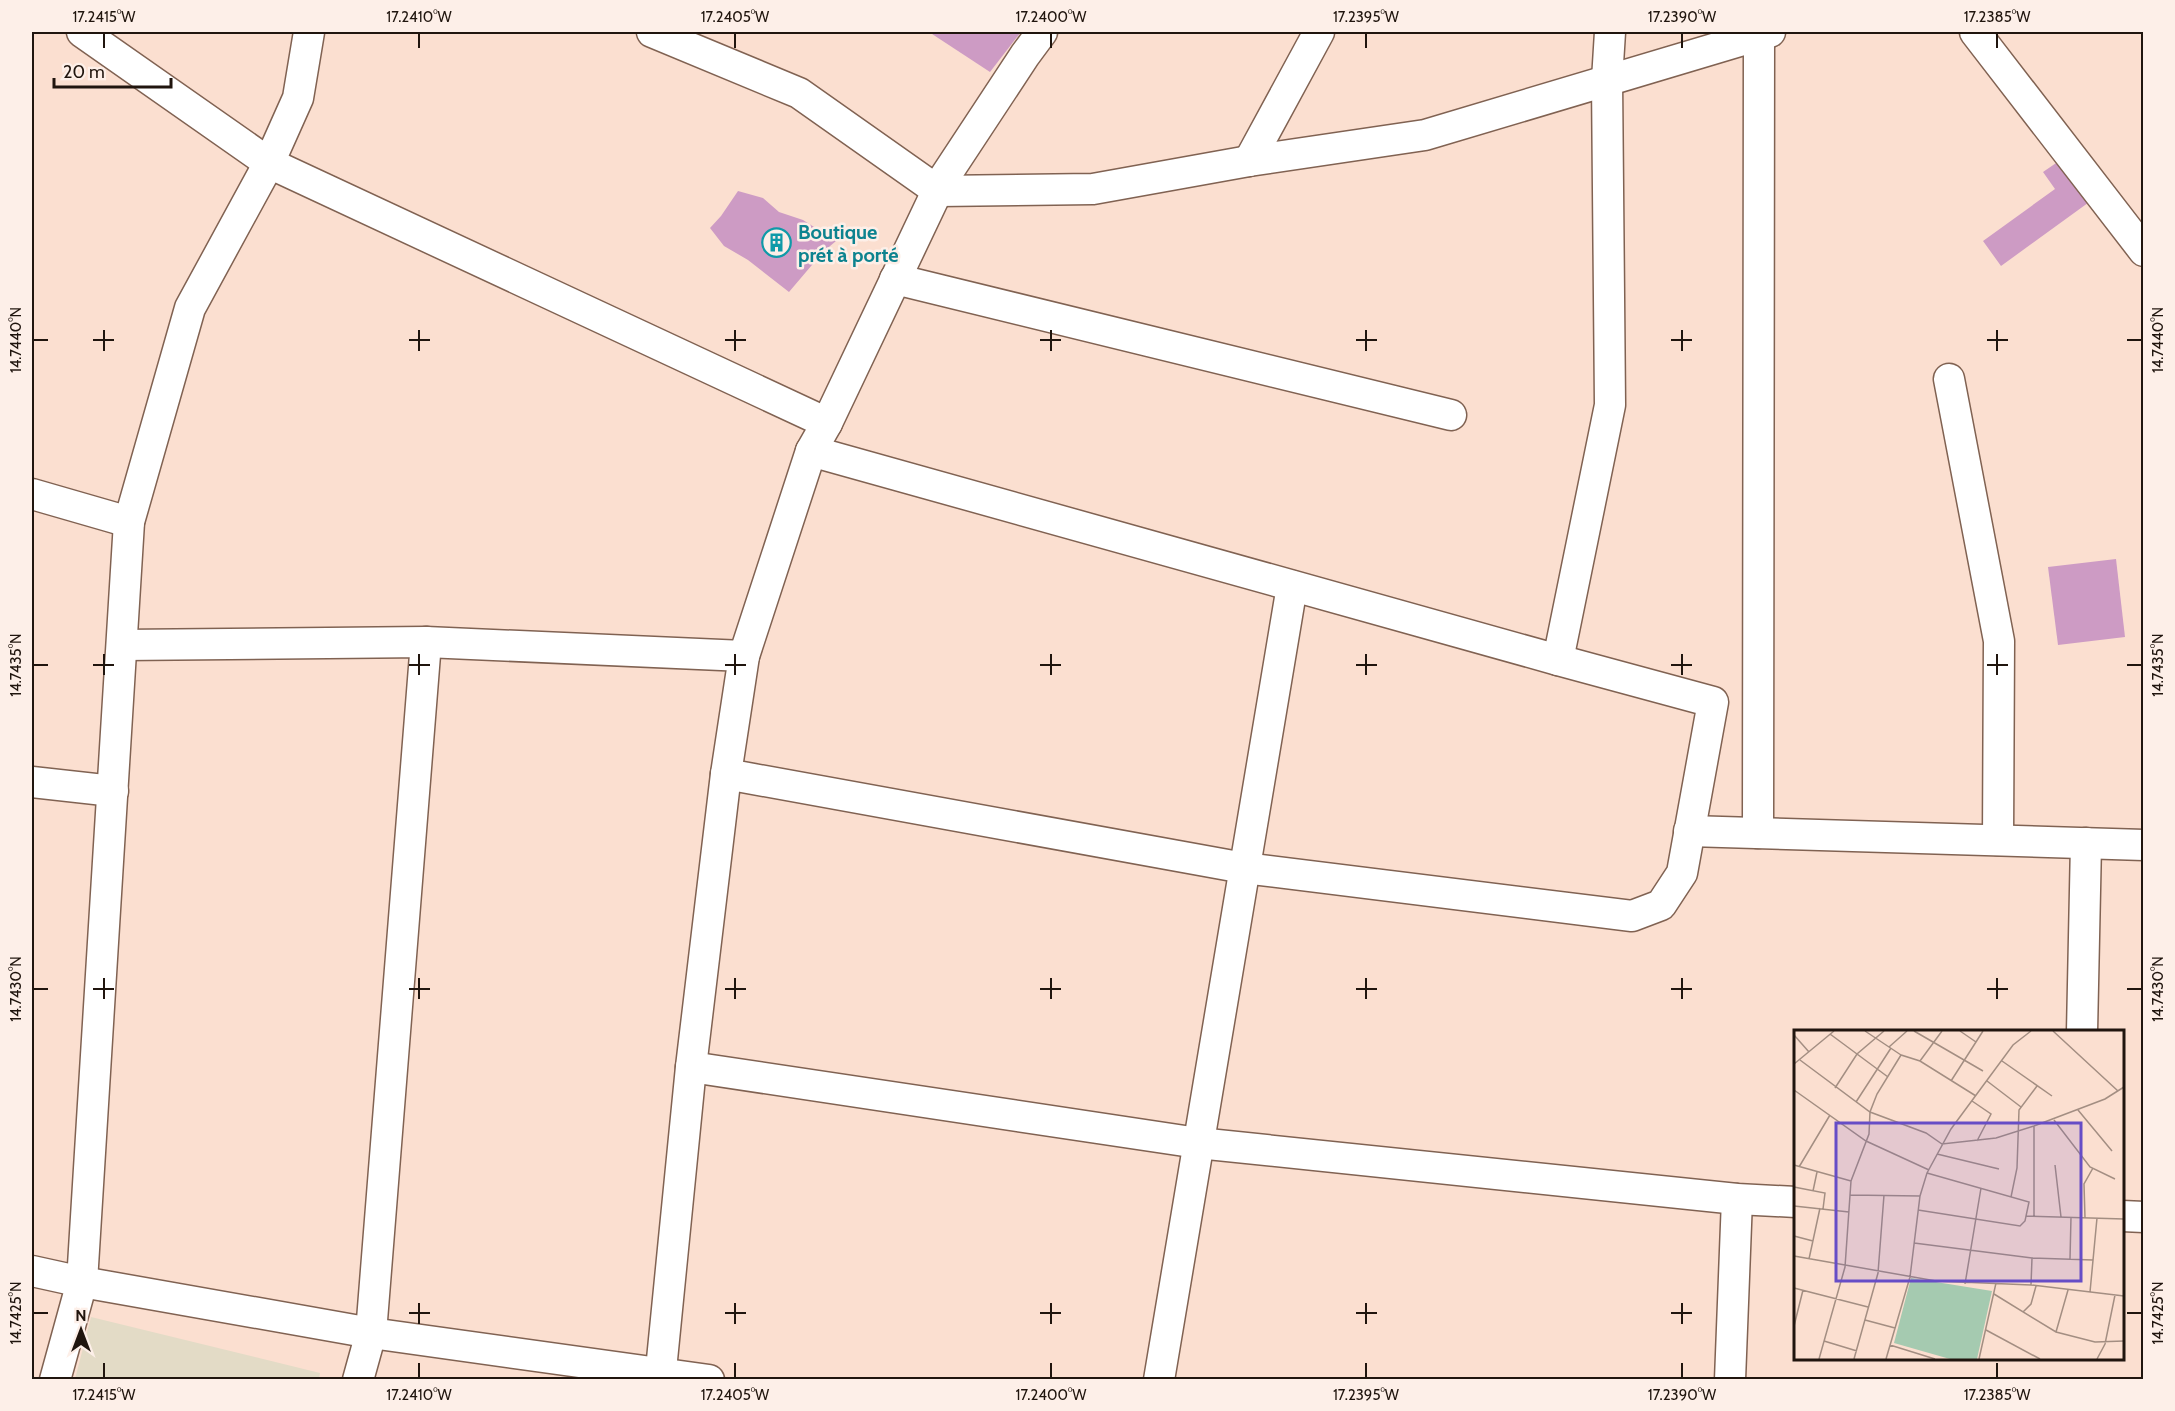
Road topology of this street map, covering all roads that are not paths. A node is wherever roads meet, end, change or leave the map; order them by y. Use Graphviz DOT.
graph roads {
  1 [pos="82,32"];
  2 [pos="309,32"];
  3 [pos="652,32"];
  4 [pos="1042,32"];
  5 [pos="1318,32"];
  6 [pos="1610,32"];
  7 [pos="1975,32"];
  8 [pos="1764,33"];
  9 [pos="1606,80"];
  10 [pos="1249,161"];
  11 [pos="269,163"];
  12 [pos="938,191"];
  13 [pos="2144,251"];
  14 [pos="895,279"];
  15 [pos="1949,379"];
  16 [pos="1451,415"];
  17 [pos="826,423"];
  18 [pos="811,451"];
  19 [pos="32,494"];
  20 [pos="129,522"];
  21 [pos="1292,585"];
  22 [pos="426,642"];
  23 [pos="122,645"];
  24 [pos="744,656"];
  25 [pos="1558,660"];
  26 [pos="726,774"];
  27 [pos="32,782"];
  28 [pos="113,791"];
  29 [pos="1689,831"];
  30 [pos="1758,833"];
  31 [pos="1998,840"];
  32 [pos="2086,843"];
  33 [pos="2144,845"];
  34 [pos="1244,868"];
  35 [pos="2082,1030"];
  36 [pos="691,1067"];
  37 [pos="1198,1143"];
  38 [pos="1737,1199"];
  39 [pos="1794,1202"];
  40 [pos="2124,1216"];
  41 [pos="2144,1217"];
  42 [pos="32,1271"];
  43 [pos="82,1282"];
  44 [pos="371,1333"];
  45 [pos="661,1376"];
  46 [pos="55,1380"];
  47 [pos="358,1380"];
  48 [pos="709,1380"];
  49 [pos="1159,1380"];
  50 [pos="1730,1380"];
  1 -- 11 [label="street"];
  2 -- 11 [label="street"];
  3 -- 12 [label="street"];
  4 -- 12 [label="street"];
  5 -- 10 [label="street"];
  6 -- 9 [label="street"];
  7 -- 13 [label="street"];
  8 -- 9 [label="street"];
  8 -- 30 [label="street"];
  9 -- 10 [label="street"];
  9 -- 25 [label="street"];
  10 -- 12 [label="street"];
  11 -- 17 [label="street"];
  11 -- 20 [label="street"];
  12 -- 14 [label="street"];
  14 -- 16 [label="street"];
  14 -- 17 [label="street"];
  15 -- 31 [label="street"];
  17 -- 18 [label="street"];
  18 -- 21 [label="street"];
  18 -- 24 [label="street"];
  19 -- 20 [label="street"];
  20 -- 23 [label="street"];
  21 -- 25 [label="street"];
  21 -- 34 [label="street"];
  22 -- 23 [label="street"];
  22 -- 24 [label="street"];
  22 -- 44 [label="street"];
  23 -- 28 [label="street"];
  24 -- 26 [label="street"];
  25 -- 29 [label="street"];
  26 -- 34 [label="street"];
  26 -- 36 [label="street"];
  27 -- 28 [label="street"];
  28 -- 43 [label="street"];
  29 -- 30 [label="street"];
  29 -- 34 [label="street"];
  30 -- 31 [label="street"];
  31 -- 32 [label="street"];
  32 -- 33 [label="street"];
  32 -- 35 [label="street"];
  34 -- 37 [label="street"];
  36 -- 37 [label="street"];
  36 -- 45 [label="street"];
  37 -- 38 [label="street"];
  37 -- 49 [label="street"];
  38 -- 39 [label="street"];
  38 -- 50 [label="street"];
  40 -- 41 [label="street"];
  42 -- 43 [label="street"];
  43 -- 44 [label="street"];
  43 -- 46 [label="street"];
  44 -- 45 [label="street"];
  44 -- 47 [label="street"];
  45 -- 48 [label="street"];
}
